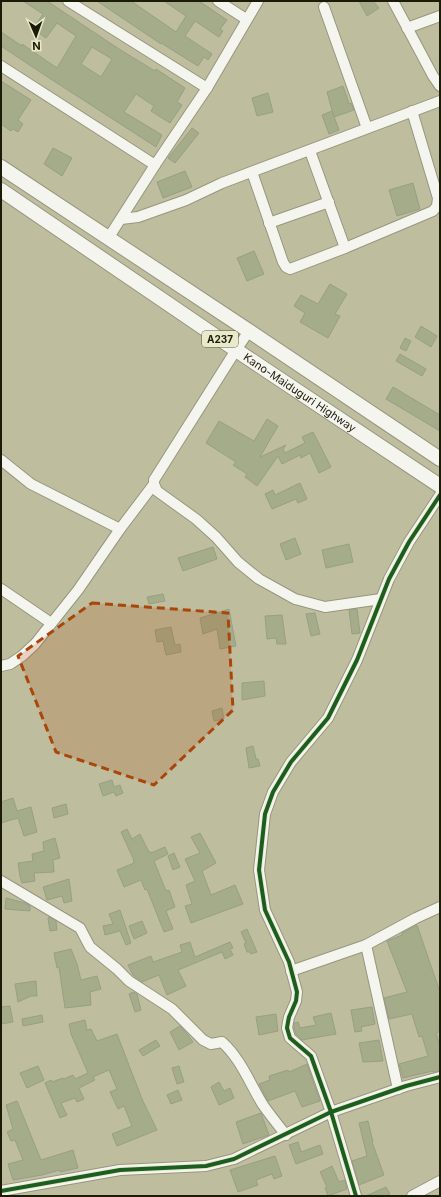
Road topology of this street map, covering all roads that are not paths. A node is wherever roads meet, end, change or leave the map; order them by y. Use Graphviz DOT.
graph roads {
  1 [pos="68,1"];
  2 [pos="218,1"];
  3 [pos="258,1"];
  4 [pos="393,1"];
  5 [pos="324,7"];
  6 [pos="440,16"];
  7 [pos="246,19"];
  8 [pos="407,28"];
  9 [pos="1,66"];
  10 [pos="437,75"];
  11 [pos="440,86"];
  12 [pos="207,88"];
  13 [pos="440,101"];
  14 [pos="412,110"];
  15 [pos="367,128"];
  16 [pos="310,151"];
  17 [pos="155,165"];
  18 [pos="1,167"];
  19 [pos="252,172"];
  20 [pos="1,190"];
  21 [pos="329,202"];
  22 [pos="121,219"];
  23 [pos="269,223"];
  24 [pos="109,238"];
  25 [pos="345,248"];
  26 [pos="249,331"];
  27 [pos="236,350"];
  28 [pos="440,459"];
  29 [pos="1,460"];
  30 [pos="154,484"];
  31 [pos="440,486"];
  32 [pos="440,495"];
  33 [pos="120,529"];
  34 [pos="1,589"];
  35 [pos="380,599"];
  36 [pos="51,623"];
  37 [pos="1,666"];
  38 [pos="1,881"];
  39 [pos="440,907"];
  40 [pos="366,945"];
  41 [pos="291,970"];
  42 [pos="440,1077"];
  43 [pos="398,1089"];
  44 [pos="331,1112"];
  45 [pos="286,1135"];
  46 [pos="440,1181"];
  47 [pos="1,1190"];
  48 [pos="356,1196"];
  49 [pos="412,1196"];
  1 -- 12 [label="street"];
  2 -- 7 [label="street"];
  3 -- 7 [label="street"];
  4 -- 8 [label="street"];
  5 -- 15 [label="street"];
  6 -- 8 [label="street"];
  7 -- 12 [label="street"];
  8 -- 10 [label="street"];
  9 -- 17 [label="street"];
  10 -- 11 [label="street"];
  12 -- 17 [label="street"];
  13 -- 14 [label="street"];
  14 -- 15 [label="street"];
  14 -- 25 [label="street"];
  15 -- 16 [label="street"];
  16 -- 19 [label="street"];
  16 -- 21 [label="street"];
  17 -- 22 [label="street"];
  18 -- 24 [label="highway, Kano-Maiduguri Highway / A237"];
  19 -- 22 [label="street"];
  19 -- 23 [label="street"];
  20 -- 27 [label="highway, Kano-Maiduguri Highway / A237"];
  21 -- 23 [label="street"];
  21 -- 25 [label="street"];
  22 -- 24 [label="street"];
  23 -- 25 [label="street"];
  24 -- 26 [label="highway, Kano-Maiduguri Highway / A237"];
  26 -- 27 [label="street"];
  26 -- 28 [label="highway, Kano-Maiduguri Highway / A237"];
  27 -- 30 [label="street"];
  27 -- 31 [label="highway, Kano-Maiduguri Highway / A237"];
  29 -- 33 [label="street"];
  30 -- 33 [label="street"];
  30 -- 35 [label="street"];
  32 -- 35 [label="street"];
  33 -- 36 [label="street"];
  34 -- 36 [label="street"];
  35 -- 41 [label="street"];
  36 -- 37 [label="street"];
  38 -- 45 [label="street"];
  39 -- 40 [label="street"];
  40 -- 41 [label="street"];
  40 -- 43 [label="street"];
  41 -- 44 [label="street"];
  42 -- 43 [label="street"];
  43 -- 44 [label="street"];
  44 -- 45 [label="street"];
  44 -- 48 [label="street"];
  45 -- 47 [label="street"];
  46 -- 49 [label="street"];
}
